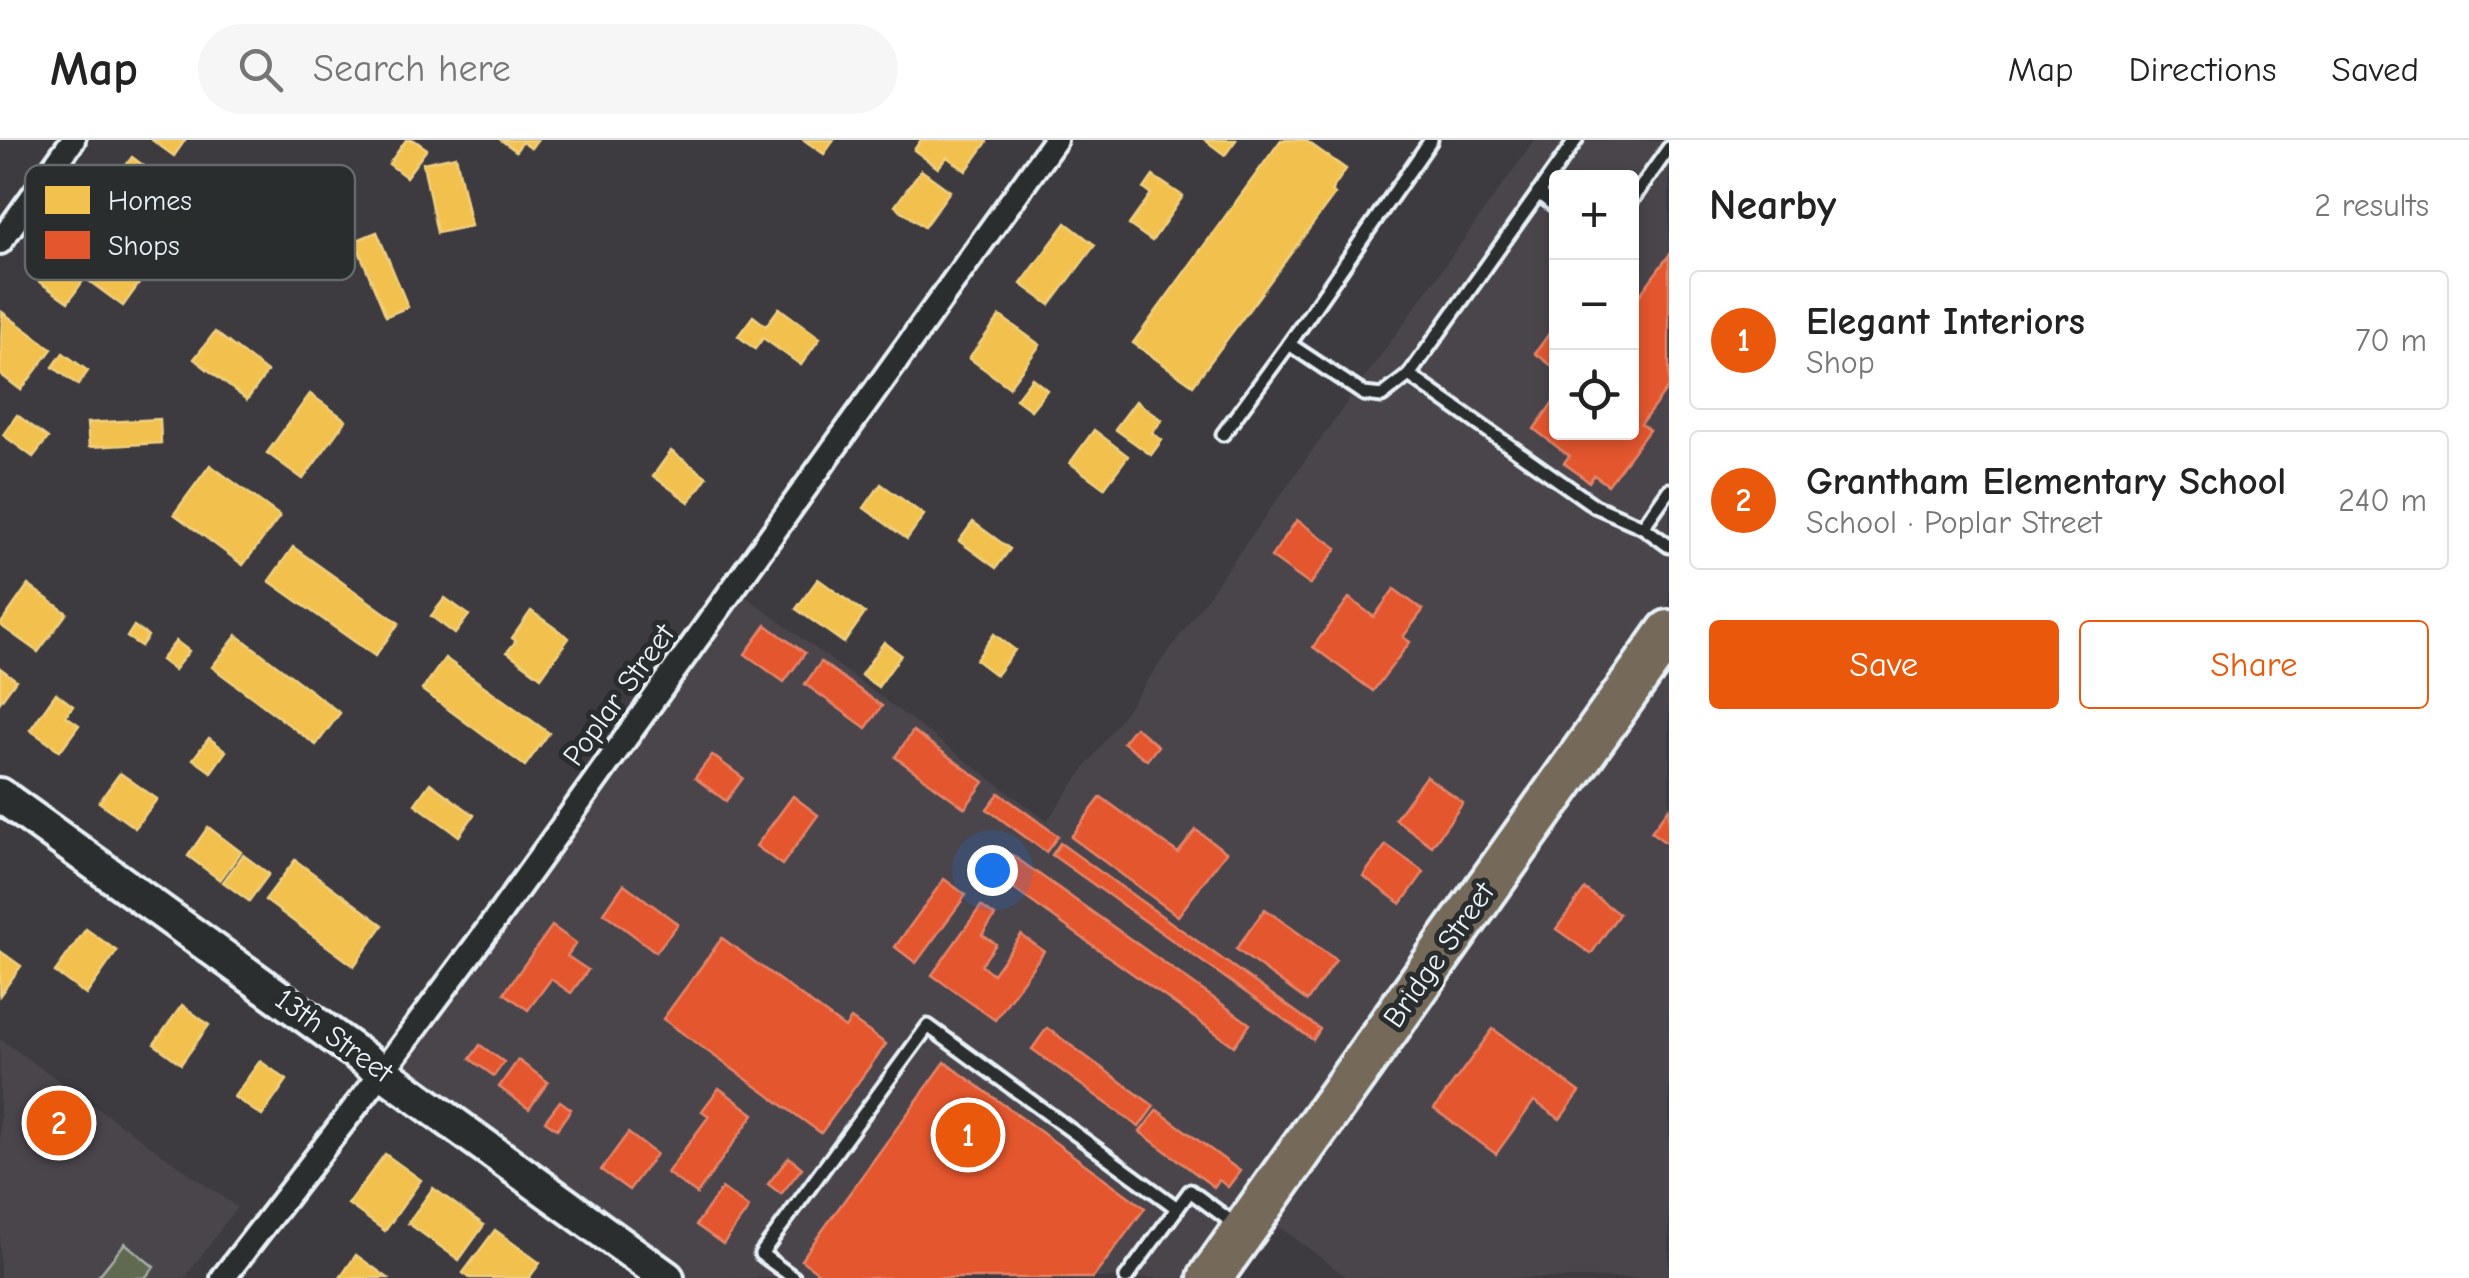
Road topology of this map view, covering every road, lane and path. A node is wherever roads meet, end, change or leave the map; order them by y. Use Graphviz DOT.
graph roads {
  1 [pos="74,140"];
  2 [pos="1055,140"];
  3 [pos="1431,140"];
  4 [pos="1576,140"];
  5 [pos="1669,148"];
  6 [pos="56,165"];
  7 [pos="1639,190"];
  8 [pos="1538,193"];
  9 [pos="1549,202"];
  10 [pos="25,208"];
  11 [pos="0,242"];
  12 [pos="1288,344"];
  13 [pos="1409,374"];
  14 [pos="1223,434"];
  15 [pos="1669,490"];
  16 [pos="1643,526"];
  17 [pos="1669,546"];
  18 [pos="1657,657"];
  19 [pos="0,795"];
  20 [pos="384,1072"];
  21 [pos="1178,1208"];
  22 [pos="1244,1230"];
  23 [pos="223,1278"];
  24 [pos="667,1278"];
  25 [pos="794,1278"];
  26 [pos="1126,1278"];
  27 [pos="1210,1278"];
  1 -- 6 [label="street"];
  2 -- 20 [label="street, Poplar Street"];
  3 -- 12 [label="lane"];
  4 -- 8 [label="lane"];
  5 -- 7 [label="lane"];
  8 -- 9 [label="lane"];
  8 -- 13 [label="lane"];
  10 -- 11 [label="street"];
  12 -- 13 [label="lane"];
  12 -- 14 [label="lane"];
  13 -- 16 [label="lane"];
  15 -- 16 [label="lane"];
  16 -- 17 [label="lane"];
  18 -- 22 [label="highway, Bridge Street"];
  19 -- 20 [label="main road, 13th Street"];
  20 -- 23 [label="street, Poplar Street"];
  20 -- 24 [label="main road, 13th Street"];
  21 -- 22 [label="lane"];
  21 -- 25 [label="lane"];
  21 -- 26 [label="lane"];
  22 -- 27 [label="highway, Bridge Street"];
}
